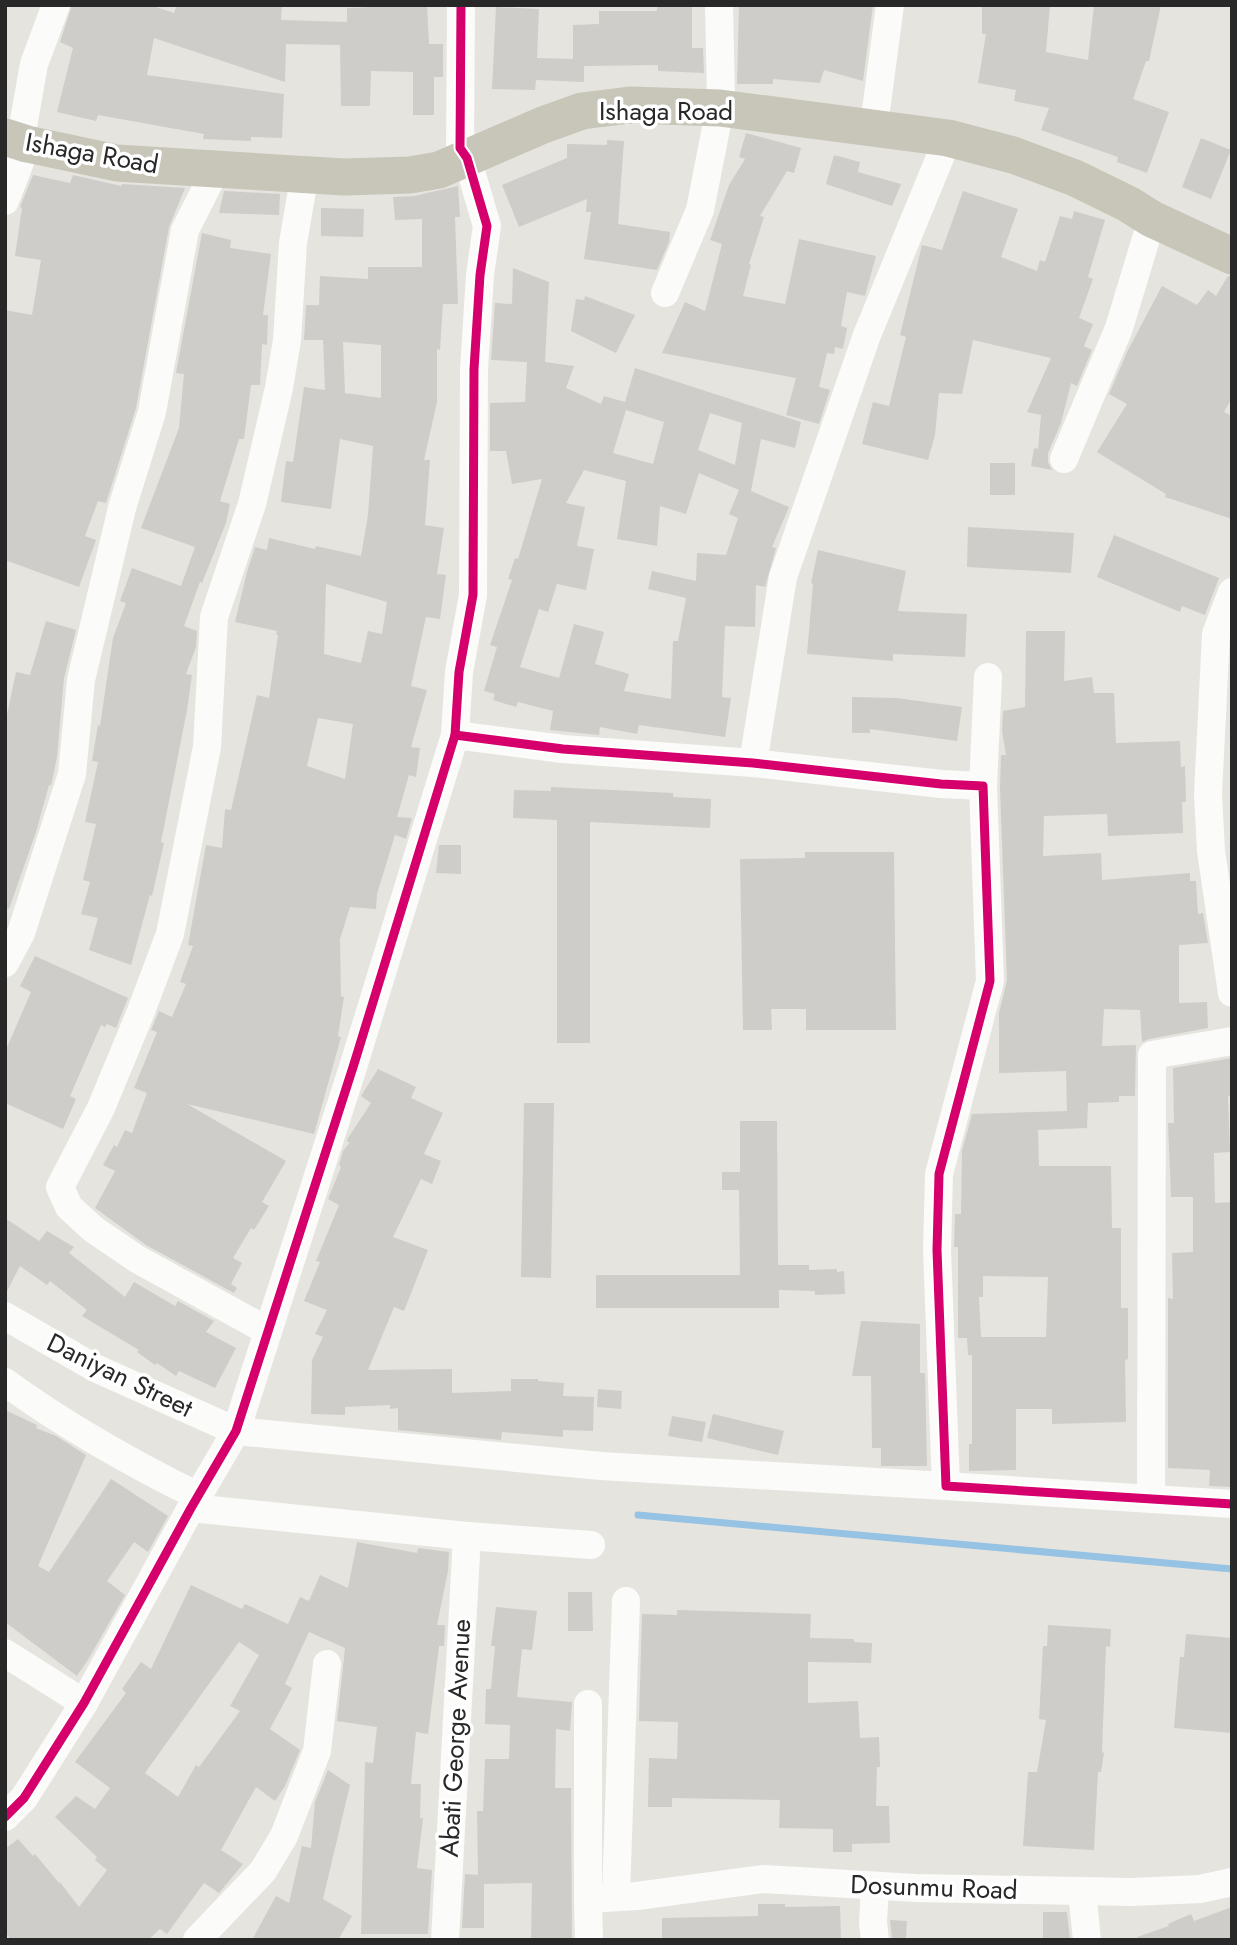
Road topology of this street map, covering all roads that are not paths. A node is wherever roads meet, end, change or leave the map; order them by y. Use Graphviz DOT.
graph roads {
  1 [pos="55,5"];
  2 [pos="461,5"];
  3 [pos="719,5"];
  4 [pos="890,5"];
  5 [pos="721,102"];
  6 [pos="875,118"];
  7 [pos="15,135"];
  8 [pos="948,138"];
  9 [pos="464,153"];
  10 [pos="216,169"];
  11 [pos="305,173"];
  12 [pos="5,201"];
  13 [pos="1152,219"];
  14 [pos="1232,240"];
  15 [pos="1232,256"];
  16 [pos="664,293"];
  17 [pos="1064,459"];
  18 [pos="1232,592"];
  19 [pos="988,677"];
  20 [pos="455,734"];
  21 [pos="753,763"];
  22 [pos="983,786"];
  23 [pos="1222,853"];
  24 [pos="5,963"];
  25 [pos="1232,993"];
  26 [pos="1232,1041"];
  27 [pos="5,1316"];
  28 [pos="268,1331"];
  29 [pos="5,1382"];
  30 [pos="236,1431"];
  31 [pos="946,1486"];
  32 [pos="1151,1499"];
  33 [pos="194,1502"];
  34 [pos="1232,1504"];
  35 [pos="467,1536"];
  36 [pos="591,1545"];
  37 [pos="626,1601"];
  38 [pos="5,1653"];
  39 [pos="327,1664"];
  40 [pos="85,1703"];
  41 [pos="588,1704"];
  42 [pos="5,1817"];
  43 [pos="1232,1882"];
  44 [pos="875,1886"];
  45 [pos="1082,1891"];
  46 [pos="626,1896"];
  47 [pos="588,1899"];
  48 [pos="197,1940"];
  49 [pos="445,1940"];
  50 [pos="589,1940"];
  51 [pos="875,1940"];
  52 [pos="1087,1940"];
  1 -- 7 [label="street"];
  2 -- 9 [label="street"];
  3 -- 5 [label="street"];
  4 -- 6 [label="street"];
  5 -- 6 [label="main road, Ishaga Road"];
  5 -- 8 [label="main road, Ishaga Road"];
  5 -- 9 [label="main road, Ishaga Road"];
  5 -- 16 [label="street"];
  6 -- 14 [label="main road, Ishaga Road"];
  7 -- 9 [label="main road, Ishaga Road"];
  7 -- 10 [label="main road, Ishaga Road"];
  7 -- 12 [label="street"];
  8 -- 13 [label="main road, Ishaga Road"];
  8 -- 21 [label="street"];
  9 -- 11 [label="main road, Ishaga Road"];
  9 -- 20 [label="street"];
  10 -- 11 [label="main road, Ishaga Road"];
  10 -- 24 [label="street"];
  11 -- 28 [label="street"];
  13 -- 15 [label="main road, Ishaga Road"];
  13 -- 17 [label="street"];
  18 -- 23 [label="street"];
  19 -- 22 [label="street"];
  20 -- 21 [label="street"];
  20 -- 28 [label="street"];
  21 -- 22 [label="street"];
  22 -- 31 [label="street"];
  23 -- 25 [label="street"];
  26 -- 32 [label="street"];
  27 -- 30 [label="street, Daniyan Street"];
  28 -- 30 [label="street"];
  29 -- 33 [label="street"];
  30 -- 31 [label="street, Daniyan Street"];
  30 -- 33 [label="street"];
  31 -- 32 [label="street, Daniyan Street"];
  32 -- 34 [label="street, Daniyan Street"];
  33 -- 35 [label="street"];
  33 -- 40 [label="street"];
  35 -- 36 [label="street"];
  35 -- 49 [label="street, Abati George Avenue"];
  37 -- 46 [label="street"];
  38 -- 40 [label="street"];
  39 -- 48 [label="street"];
  40 -- 42 [label="street"];
  41 -- 47 [label="street"];
  43 -- 45 [label="street, Dosunmu Road"];
  44 -- 45 [label="street, Dosunmu Road"];
  44 -- 46 [label="street, Dosunmu Road"];
  44 -- 51 [label="street"];
  45 -- 52 [label="street"];
  46 -- 47 [label="street, Dosunmu Road"];
  47 -- 50 [label="street"];
}
